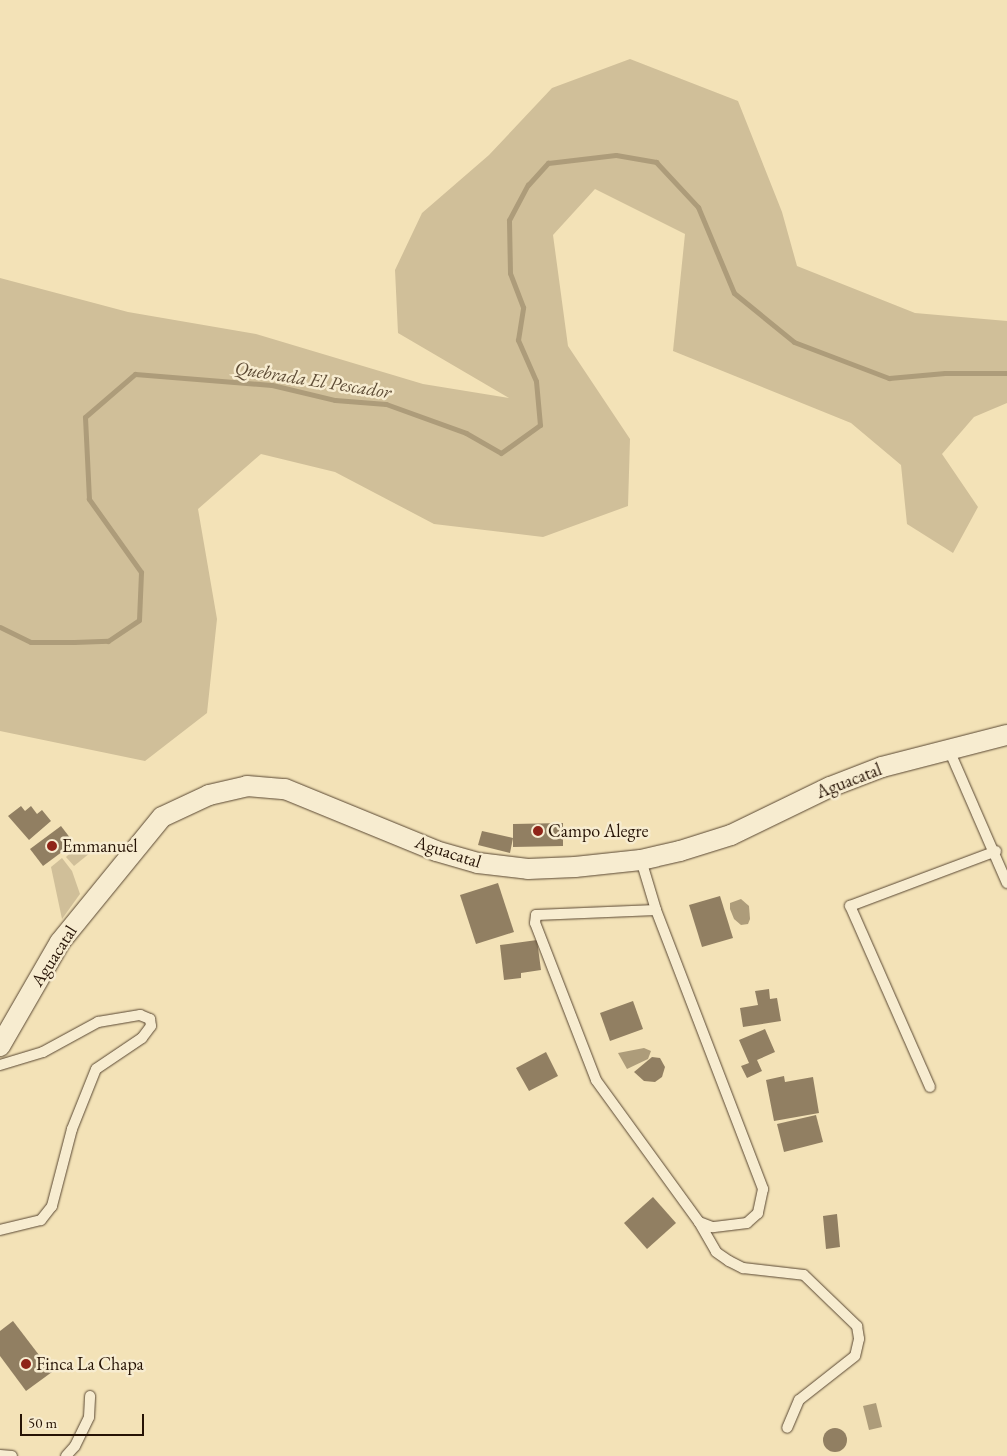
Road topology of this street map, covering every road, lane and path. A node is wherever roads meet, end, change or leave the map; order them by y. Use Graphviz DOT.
graph roads {
  1 [pos="1007,735"];
  2 [pos="950,752"];
  3 [pos="996,851"];
  4 [pos="641,860"];
  5 [pos="1007,883"];
  6 [pos="656,910"];
  7 [pos="0,1046"];
  8 [pos="0,1065"];
  9 [pos="930,1087"];
  10 [pos="700,1222"];
  11 [pos="0,1230"];
  12 [pos="90,1396"];
  13 [pos="787,1428"];
  14 [pos="0,1454"];
  15 [pos="12,1456"];
  16 [pos="66,1456"];
  1 -- 2 [label="street, Aguacatal"];
  2 -- 3 [label="lane"];
  2 -- 4 [label="street, Aguacatal"];
  3 -- 5 [label="lane"];
  3 -- 9 [label="lane"];
  4 -- 6 [label="lane"];
  4 -- 7 [label="street, Aguacatal"];
  6 -- 10 [label="lane"];
  6 -- 10 [label="lane"];
  8 -- 11 [label="lane"];
  10 -- 13 [label="lane"];
  12 -- 16 [label="lane"];
  14 -- 15 [label="lane"];
}
